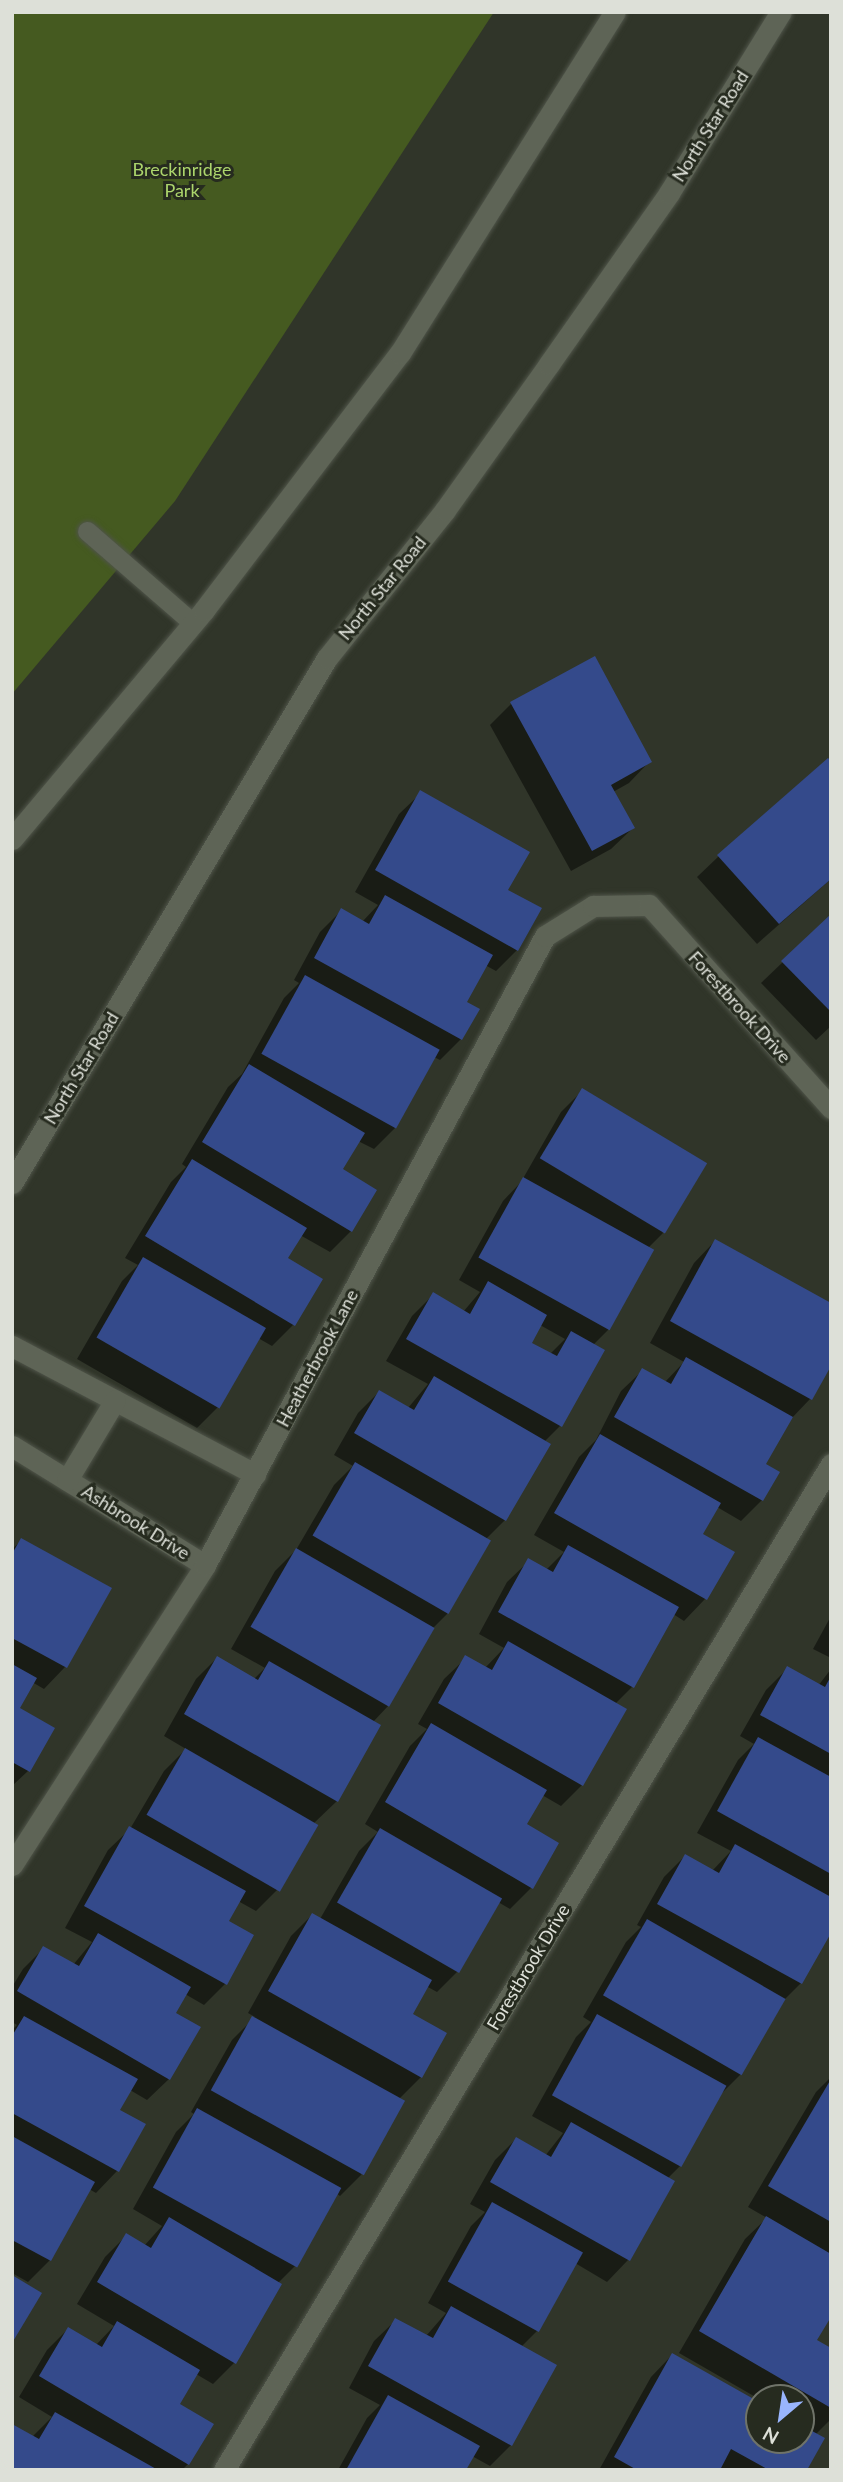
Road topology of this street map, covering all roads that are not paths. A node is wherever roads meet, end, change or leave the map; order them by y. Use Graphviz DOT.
graph roads {
  1 [pos="615,12"];
  2 [pos="781,12"];
  3 [pos="87,531"];
  4 [pos="193,623"];
  5 [pos="12,839"];
  6 [pos="649,905"];
  7 [pos="831,1108"];
  8 [pos="12,1183"];
  9 [pos="12,1346"];
  10 [pos="115,1400"];
  11 [pos="12,1446"];
  12 [pos="831,1464"];
  13 [pos="255,1474"];
  14 [pos="66,1479"];
  15 [pos="205,1565"];
  16 [pos="12,1864"];
  17 [pos="224,2470"];
  1 -- 4 [label="street"];
  2 -- 8 [label="street, North Star Road"];
  3 -- 4 [label="lane"];
  4 -- 5 [label="street"];
  6 -- 7 [label="street, Forestbrook Drive"];
  6 -- 13 [label="street, Heatherbrook Lane"];
  9 -- 10 [label="street"];
  10 -- 13 [label="street"];
  10 -- 14 [label="street, Ashbrook Drive"];
  11 -- 14 [label="street, Ashbrook Drive"];
  12 -- 17 [label="street, Forestbrook Drive"];
  13 -- 15 [label="street, Heatherbrook Lane"];
  14 -- 15 [label="street, Ashbrook Drive"];
  15 -- 16 [label="street, Heatherbrook Lane"];
}
